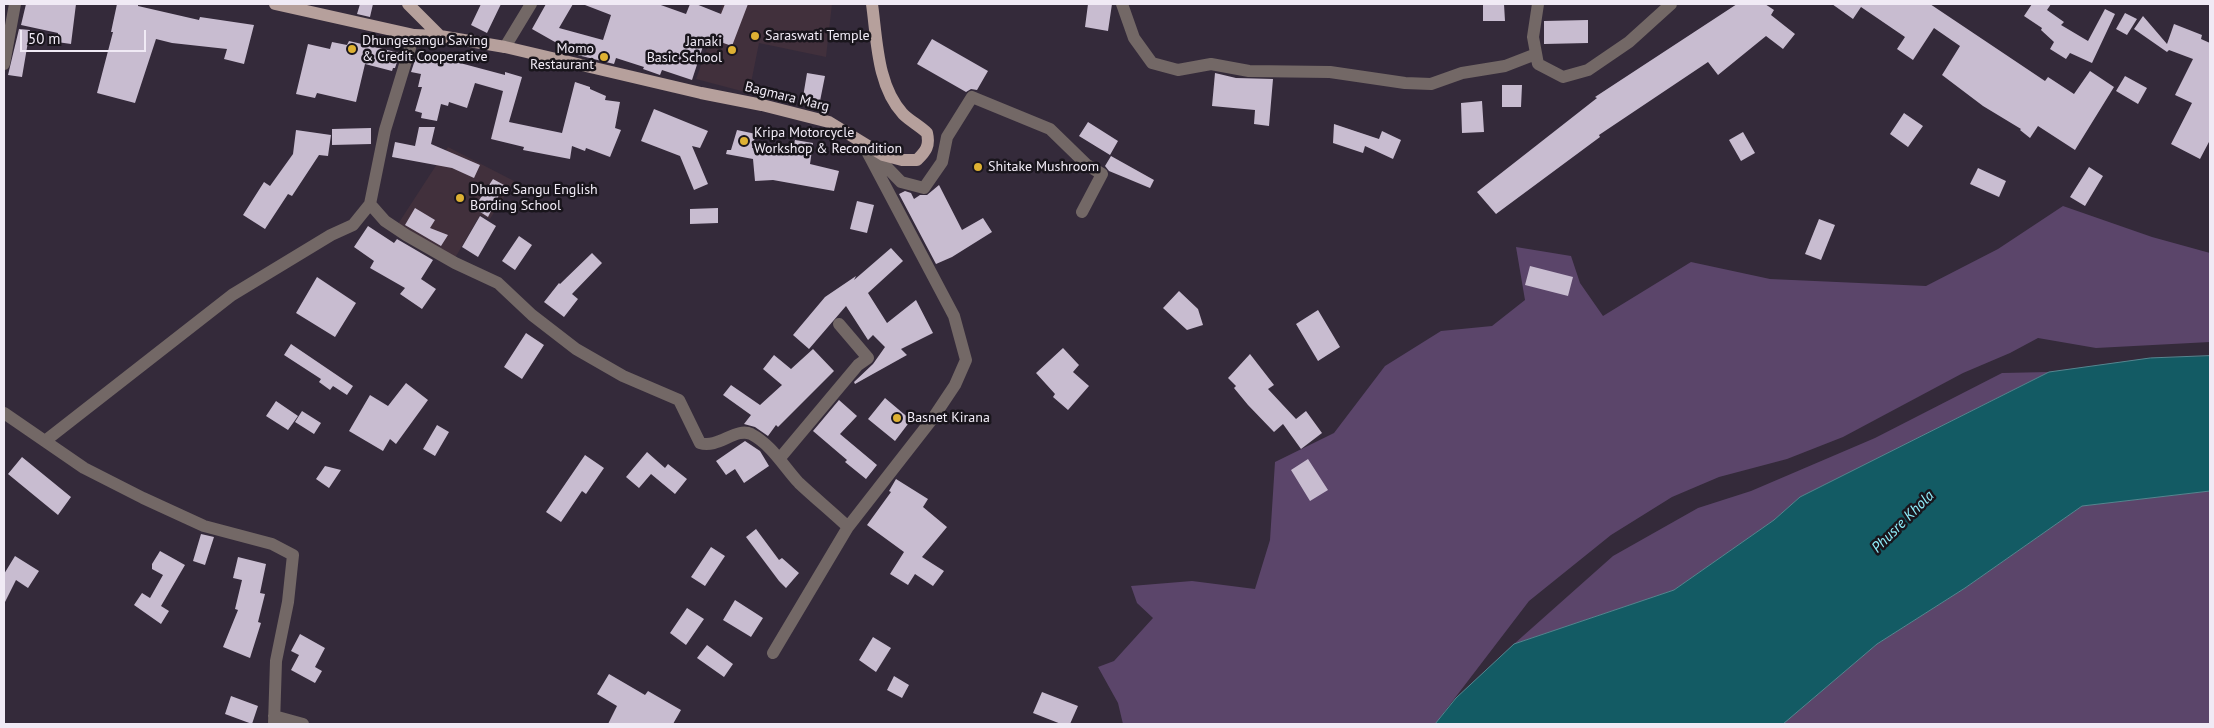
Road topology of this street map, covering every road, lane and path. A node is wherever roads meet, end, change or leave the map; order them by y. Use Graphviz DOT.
graph roads {
  1 [pos="15,4"];
  2 [pos="275,4"];
  3 [pos="408,4"];
  4 [pos="531,4"];
  5 [pos="872,4"];
  6 [pos="1122,4"];
  7 [pos="1538,4"];
  8 [pos="1671,4"];
  9 [pos="414,34"];
  10 [pos="440,36"];
  11 [pos="505,47"];
  12 [pos="1536,54"];
  13 [pos="4,64"];
  14 [pos="863,144"];
  15 [pos="370,204"];
  16 [pos="1082,212"];
  17 [pos="839,324"];
  18 [pos="4,413"];
  19 [pos="45,441"];
  20 [pos="780,458"];
  21 [pos="848,526"];
  22 [pos="773,653"];
  23 [pos="274,720"];
  24 [pos="303,724"];
  1 -- 13 [label="street"];
  2 -- 9 [label="main road"];
  3 -- 10 [label="main road"];
  4 -- 11 [label="street"];
  5 -- 14 [label="main road, Bagmara Marg"];
  6 -- 12 [label="street"];
  7 -- 12 [label="street"];
  8 -- 12 [label="street"];
  9 -- 10 [label="main road"];
  9 -- 15 [label="street"];
  10 -- 11 [label="main road, Bagmara Marg"];
  11 -- 14 [label="main road, Bagmara Marg"];
  14 -- 16 [label="street"];
  14 -- 21 [label="street"];
  15 -- 19 [label="street"];
  15 -- 20 [label="street"];
  17 -- 20 [label="street"];
  18 -- 19 [label="street"];
  19 -- 23 [label="street"];
  20 -- 21 [label="street"];
  21 -- 22 [label="street"];
  23 -- 24 [label="street"];
}
